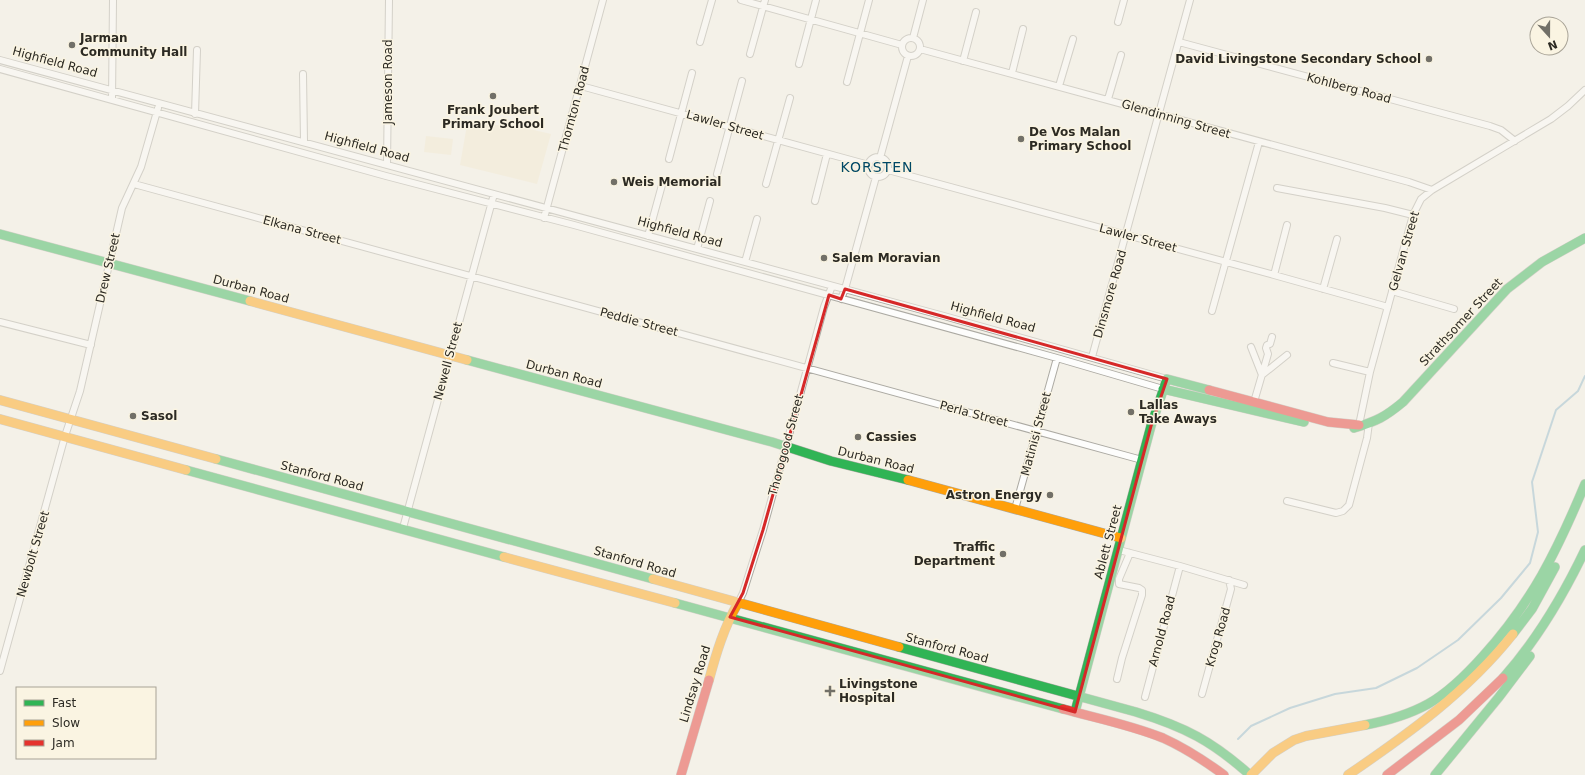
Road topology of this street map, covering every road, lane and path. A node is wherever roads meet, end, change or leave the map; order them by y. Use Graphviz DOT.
graph roads {
  1 [pos="113,0"];
  2 [pos="389,0"];
  3 [pos="603,0"];
  4 [pos="712,0"];
  5 [pos="741,0"];
  6 [pos="816,0"];
  7 [pos="868,0"];
  8 [pos="923,0"];
  9 [pos="1124,0"];
  10 [pos="1190,0"];
  11 [pos="764,3"];
  12 [pos="976,12"];
  13 [pos="810,19"];
  14 [pos="1118,22"];
  15 [pos="1022,29"];
  16 [pos="860,33"];
  17 [pos="913,38"];
  18 [pos="1073,39"];
  19 [pos="700,42"];
  20 [pos="1179,42"];
  21 [pos="902,45"];
  22 [pos="920,49"];
  23 [pos="197,50"];
  24 [pos="750,54"];
  25 [pos="1121,54"];
  26 [pos="908,56"];
  27 [pos="0,60"];
  28 [pos="963,61"];
  29 [pos="799,64"];
  30 [pos="0,69"];
  31 [pos="692,73"];
  32 [pos="1012,73"];
  33 [pos="303,74"];
  34 [pos="742,81"];
  35 [pos="847,82"];
  36 [pos="581,86"];
  37 [pos="1059,86"];
  38 [pos="112,90"];
  39 [pos="1585,90"];
  40 [pos="790,98"];
  41 [pos="1108,99"];
  42 [pos="112,100"];
  43 [pos="159,103"];
  44 [pos="157,112"];
  45 [pos="681,113"];
  46 [pos="195,114"];
  47 [pos="1160,114"];
  48 [pos="730,127"];
  49 [pos="779,140"];
  50 [pos="1515,141"];
  51 [pos="304,142"];
  52 [pos="1259,142"];
  53 [pos="827,154"];
  54 [pos="880,158"];
  55 [pos="669,159"];
  56 [pos="387,165"];
  57 [pos="869,165"];
  58 [pos="888,170"];
  59 [pos="717,174"];
  60 [pos="876,177"];
  61 [pos="134,184"];
  62 [pos="766,184"];
  63 [pos="662,185"];
  64 [pos="1277,188"];
  65 [pos="1432,190"];
  66 [pos="494,194"];
  67 [pos="710,201"];
  68 [pos="815,201"];
  69 [pos="491,204"];
  70 [pos="547,208"];
  71 [pos="1413,215"];
  72 [pos="544,218"];
  73 [pos="757,219"];
  74 [pos="1287,225"];
  75 [pos="0,234"];
  76 [pos="1126,235"];
  77 [pos="648,236"];
  78 [pos="1585,238"];
  79 [pos="1337,239"];
  80 [pos="697,249"];
  81 [pos="745,262"];
  82 [pos="1226,262"];
  83 [pos="110,263"];
  84 [pos="1274,275"];
  85 [pos="471,276"];
  86 [pos="832,286"];
  87 [pos="845,289"];
  88 [pos="1323,289"];
  89 [pos="1392,291"];
  90 [pos="828,295"];
  91 [pos="841,299"];
  92 [pos="882,299"];
  93 [pos="1388,307"];
  94 [pos="1454,309"];
  95 [pos="880,310"];
  96 [pos="1212,311"];
  97 [pos="0,322"];
  98 [pos="1272,337"];
  99 [pos="90,345"];
  100 [pos="1251,347"];
  101 [pos="1287,355"];
  102 [pos="449,356"];
  103 [pos="1092,357"];
  104 [pos="1057,358"];
  105 [pos="1333,363"];
  106 [pos="807,368"];
  107 [pos="1370,372"];
  108 [pos="1262,376"];
  109 [pos="1167,379"];
  110 [pos="1163,389"];
  111 [pos="0,400"];
  112 [pos="1254,402"];
  113 [pos="0,418"];
  114 [pos="71,421"];
  115 [pos="1370,423"];
  116 [pos="1356,426"];
  117 [pos="1036,431"];
  118 [pos="65,436"];
  119 [pos="786,447"];
  120 [pos="1142,460"];
  121 [pos="1585,484"];
  122 [pos="1585,498"];
  123 [pos="1287,501"];
  124 [pos="1015,509"];
  125 [pos="408,511"];
  126 [pos="403,528"];
  127 [pos="1121,538"];
  128 [pos="1119,550"];
  129 [pos="1585,550"];
  130 [pos="1130,553"];
  131 [pos="1585,558"];
  132 [pos="1180,566"];
  133 [pos="1229,580"];
  134 [pos="1244,585"];
  135 [pos="738,603"];
  136 [pos="730,617"];
  137 [pos="0,671"];
  138 [pos="1117,680"];
  139 [pos="1202,694"];
  140 [pos="1078,696"];
  141 [pos="1145,697"];
  142 [pos="1075,712"];
  143 [pos="681,775"];
  144 [pos="1224,775"];
  145 [pos="1250,775"];
  146 [pos="1348,775"];
  147 [pos="1387,775"];
  148 [pos="1435,775"];
  1 -- 38 [label="street"];
  2 -- 56 [label="street, Jameson Road"];
  3 -- 36 [label="street, Thornton Road"];
  4 -- 19 [label="street"];
  5 -- 11 [label="street"];
  6 -- 13 [label="street"];
  7 -- 16 [label="street"];
  8 -- 17 [label="street"];
  9 -- 14 [label="street"];
  10 -- 20 [label="street, Dinsmore Road"];
  11 -- 13 [label="street"];
  11 -- 24 [label="street"];
  12 -- 28 [label="street"];
  13 -- 16 [label="street"];
  13 -- 29 [label="street"];
  15 -- 32 [label="street"];
  16 -- 21 [label="street"];
  16 -- 35 [label="street"];
  17 -- 21 [label="street"];
  17 -- 22 [label="street"];
  18 -- 37 [label="street"];
  20 -- 47 [label="street, Dinsmore Road"];
  20 -- 50 [label="street, Kohlberg Road"];
  21 -- 26 [label="street"];
  22 -- 26 [label="street"];
  22 -- 28 [label="street, Glendinning Street"];
  23 -- 46 [label="street"];
  25 -- 41 [label="street"];
  26 -- 54 [label="street"];
  27 -- 38 [label="street, Highfield Road"];
  28 -- 32 [label="street, Glendinning Street"];
  30 -- 42 [label="street, Highfield Road"];
  31 -- 45 [label="street"];
  32 -- 37 [label="street, Glendinning Street"];
  33 -- 51 [label="street"];
  34 -- 48 [label="street"];
  36 -- 45 [label="street, Lawler Street"];
  36 -- 70 [label="street, Thornton Road"];
  37 -- 41 [label="street, Glendinning Street"];
  38 -- 42 [label="street"];
  38 -- 43 [label="street, Highfield Road"];
  39 -- 50 [label="street, Gelvan Street"];
  40 -- 49 [label="street"];
  41 -- 47 [label="street, Glendinning Street"];
  42 -- 44 [label="street, Highfield Road"];
  43 -- 44 [label="street, Drew Street"];
  43 -- 46 [label="street, Highfield Road"];
  44 -- 61 [label="street, Drew Street"];
  44 -- 69 [label="street, Highfield Road"];
  45 -- 48 [label="street, Lawler Street"];
  45 -- 55 [label="street"];
  46 -- 51 [label="street, Highfield Road"];
  47 -- 52 [label="street, Glendinning Street"];
  47 -- 76 [label="street, Dinsmore Road"];
  48 -- 49 [label="street, Lawler Street"];
  48 -- 59 [label="street"];
  49 -- 53 [label="street, Lawler Street"];
  49 -- 62 [label="street"];
  50 -- 65 [label="street, Gelvan Street"];
  51 -- 56 [label="street, Highfield Road"];
  52 -- 65 [label="street, Glendinning Street"];
  52 -- 82 [label="street"];
  53 -- 57 [label="street, Lawler Street"];
  53 -- 68 [label="street"];
  54 -- 57 [label="street"];
  54 -- 58 [label="street"];
  56 -- 66 [label="street, Highfield Road"];
  57 -- 60 [label="street"];
  58 -- 60 [label="street"];
  58 -- 76 [label="street, Lawler Street"];
  60 -- 87 [label="street"];
  61 -- 83 [label="street, Drew Street"];
  61 -- 85 [label="street, Elkana Street"];
  63 -- 77 [label="street"];
  64 -- 71 [label="street"];
  65 -- 71 [label="street, Gelvan Street"];
  66 -- 69 [label="street, Newell Street"];
  66 -- 70 [label="street, Highfield Road"];
  67 -- 80 [label="street"];
  69 -- 72 [label="street, Highfield Road"];
  69 -- 85 [label="street, Newell Street"];
  70 -- 72 [label="street, Thornton Road"];
  70 -- 77 [label="street, Highfield Road"];
  71 -- 89 [label="street, Gelvan Street"];
  72 -- 90 [label="street, Highfield Road"];
  73 -- 81 [label="street"];
  74 -- 84 [label="street"];
  75 -- 83 [label="main road, Durban Road"];
  76 -- 82 [label="street, Lawler Street"];
  76 -- 103 [label="street, Dinsmore Road"];
  77 -- 80 [label="street, Highfield Road"];
  78 -- 115 [label="main road, Strathsomer Street"];
  79 -- 88 [label="street"];
  80 -- 81 [label="street, Highfield Road"];
  81 -- 86 [label="street, Highfield Road"];
  82 -- 84 [label="street, Lawler Street"];
  82 -- 96 [label="street"];
  83 -- 99 [label="street, Drew Street"];
  83 -- 102 [label="main road, Durban Road"];
  84 -- 88 [label="street, Lawler Street"];
  85 -- 102 [label="street, Newell Street"];
  85 -- 106 [label="street, Peddie Street"];
  86 -- 87 [label="street, Highfield Road"];
  86 -- 90 [label="street, Thorogood Street"];
  87 -- 91 [label="street"];
  87 -- 92 [label="street, Highfield Road"];
  88 -- 93 [label="street, Lawler Street"];
  89 -- 93 [label="street, Gelvan Street"];
  89 -- 94 [label="street"];
  90 -- 91 [label="street, Highfield Road"];
  90 -- 106 [label="street, Thorogood Street"];
  91 -- 95 [label="street, Highfield Road"];
  92 -- 95 [label="street"];
  92 -- 103 [label="street, Highfield Road"];
  93 -- 107 [label="street, Gelvan Street"];
  95 -- 104 [label="street, Highfield Road"];
  97 -- 99 [label="street"];
  98 -- 108 [label="street"];
  99 -- 114 [label="street, Drew Street"];
  100 -- 108 [label="street"];
  101 -- 108 [label="street"];
  102 -- 119 [label="main road, Durban Road"];
  102 -- 125 [label="street, Newell Street"];
  103 -- 109 [label="street, Highfield Road"];
  104 -- 110 [label="street, Highfield Road"];
  104 -- 117 [label="street, Matinisi Street"];
  105 -- 107 [label="street"];
  106 -- 117 [label="street, Perla Street"];
  106 -- 119 [label="street, Thorogood Street"];
  107 -- 116 [label="street, Gelvan Street"];
  108 -- 112 [label="street"];
  109 -- 110 [label="main road, Ablett Street"];
  109 -- 112 [label="main road, Highfield Road"];
  110 -- 116 [label="main road, Highfield Road"];
  110 -- 120 [label="main road, Ablett Street"];
  111 -- 114 [label="main road, Stanford Road"];
  112 -- 116 [label="main road, Highfield Road"];
  113 -- 118 [label="main road"];
  114 -- 118 [label="street, Drew Street"];
  114 -- 125 [label="main road, Stanford Road"];
  115 -- 116 [label="main road, Strathsomer Street"];
  115 -- 123 [label="street"];
  117 -- 120 [label="street, Perla Street"];
  117 -- 124 [label="street, Matinisi Street"];
  118 -- 126 [label="main road"];
  118 -- 137 [label="street, Newbolt Street"];
  119 -- 124 [label="main road, Durban Road"];
  119 -- 135 [label="street, Thorogood Street"];
  120 -- 127 [label="main road, Ablett Street"];
  121 -- 145 [label="main road"];
  122 -- 146 [label="main road"];
  124 -- 127 [label="main road, Durban Road"];
  125 -- 126 [label="street, Newell Street"];
  125 -- 135 [label="main road, Stanford Road"];
  126 -- 136 [label="main road"];
  127 -- 128 [label="main road, Ablett Street"];
  128 -- 130 [label="street"];
  128 -- 140 [label="main road, Ablett Street"];
  129 -- 147 [label="main road"];
  130 -- 132 [label="street"];
  130 -- 138 [label="street"];
  131 -- 148 [label="main road"];
  132 -- 133 [label="street"];
  132 -- 141 [label="street, Arnold Road"];
  133 -- 134 [label="street"];
  133 -- 139 [label="street, Krog Road"];
  135 -- 136 [label="main road, Lindsay Road"];
  135 -- 140 [label="main road, Stanford Road"];
  136 -- 142 [label="main road"];
  136 -- 143 [label="main road, Lindsay Road"];
  140 -- 142 [label="main road, Ablett Street"];
  140 -- 145 [label="main road, Stanford Road"];
  142 -- 144 [label="main road"];
}
